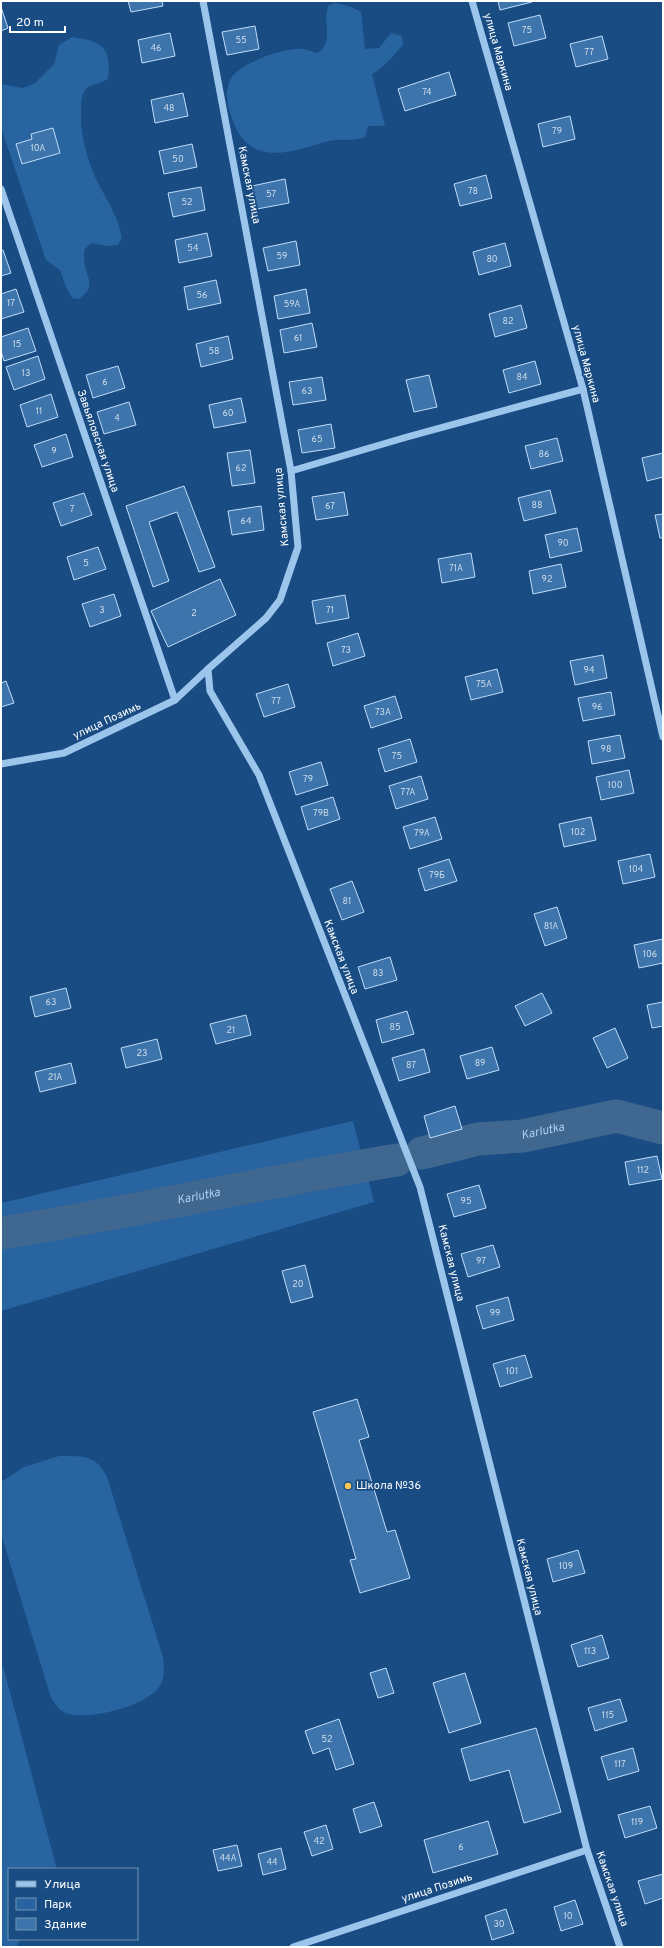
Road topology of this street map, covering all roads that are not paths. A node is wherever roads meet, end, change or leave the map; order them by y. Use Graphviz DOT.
graph roads {
  1 [pos="203,1"];
  2 [pos="472,1"];
  3 [pos="1,189"];
  4 [pos="583,389"];
  5 [pos="291,471"];
  6 [pos="208,669"];
  7 [pos="175,700"];
  8 [pos="663,737"];
  9 [pos="1,764"];
  10 [pos="587,1850"];
  11 [pos="293,1947"];
  12 [pos="620,1947"];
  1 -- 5 [label="street, Камская улица"];
  2 -- 4 [label="street, улица Маркина"];
  3 -- 7 [label="street, Завьяловская улица"];
  4 -- 5 [label="street"];
  4 -- 8 [label="street, улица Маркина"];
  5 -- 6 [label="street, Камская улица"];
  6 -- 7 [label="street, улица Позимь"];
  6 -- 10 [label="street, Камская улица"];
  7 -- 9 [label="street, улица Позимь"];
  10 -- 11 [label="street, улица Позимь"];
  10 -- 12 [label="street, Камская улица"];
}
